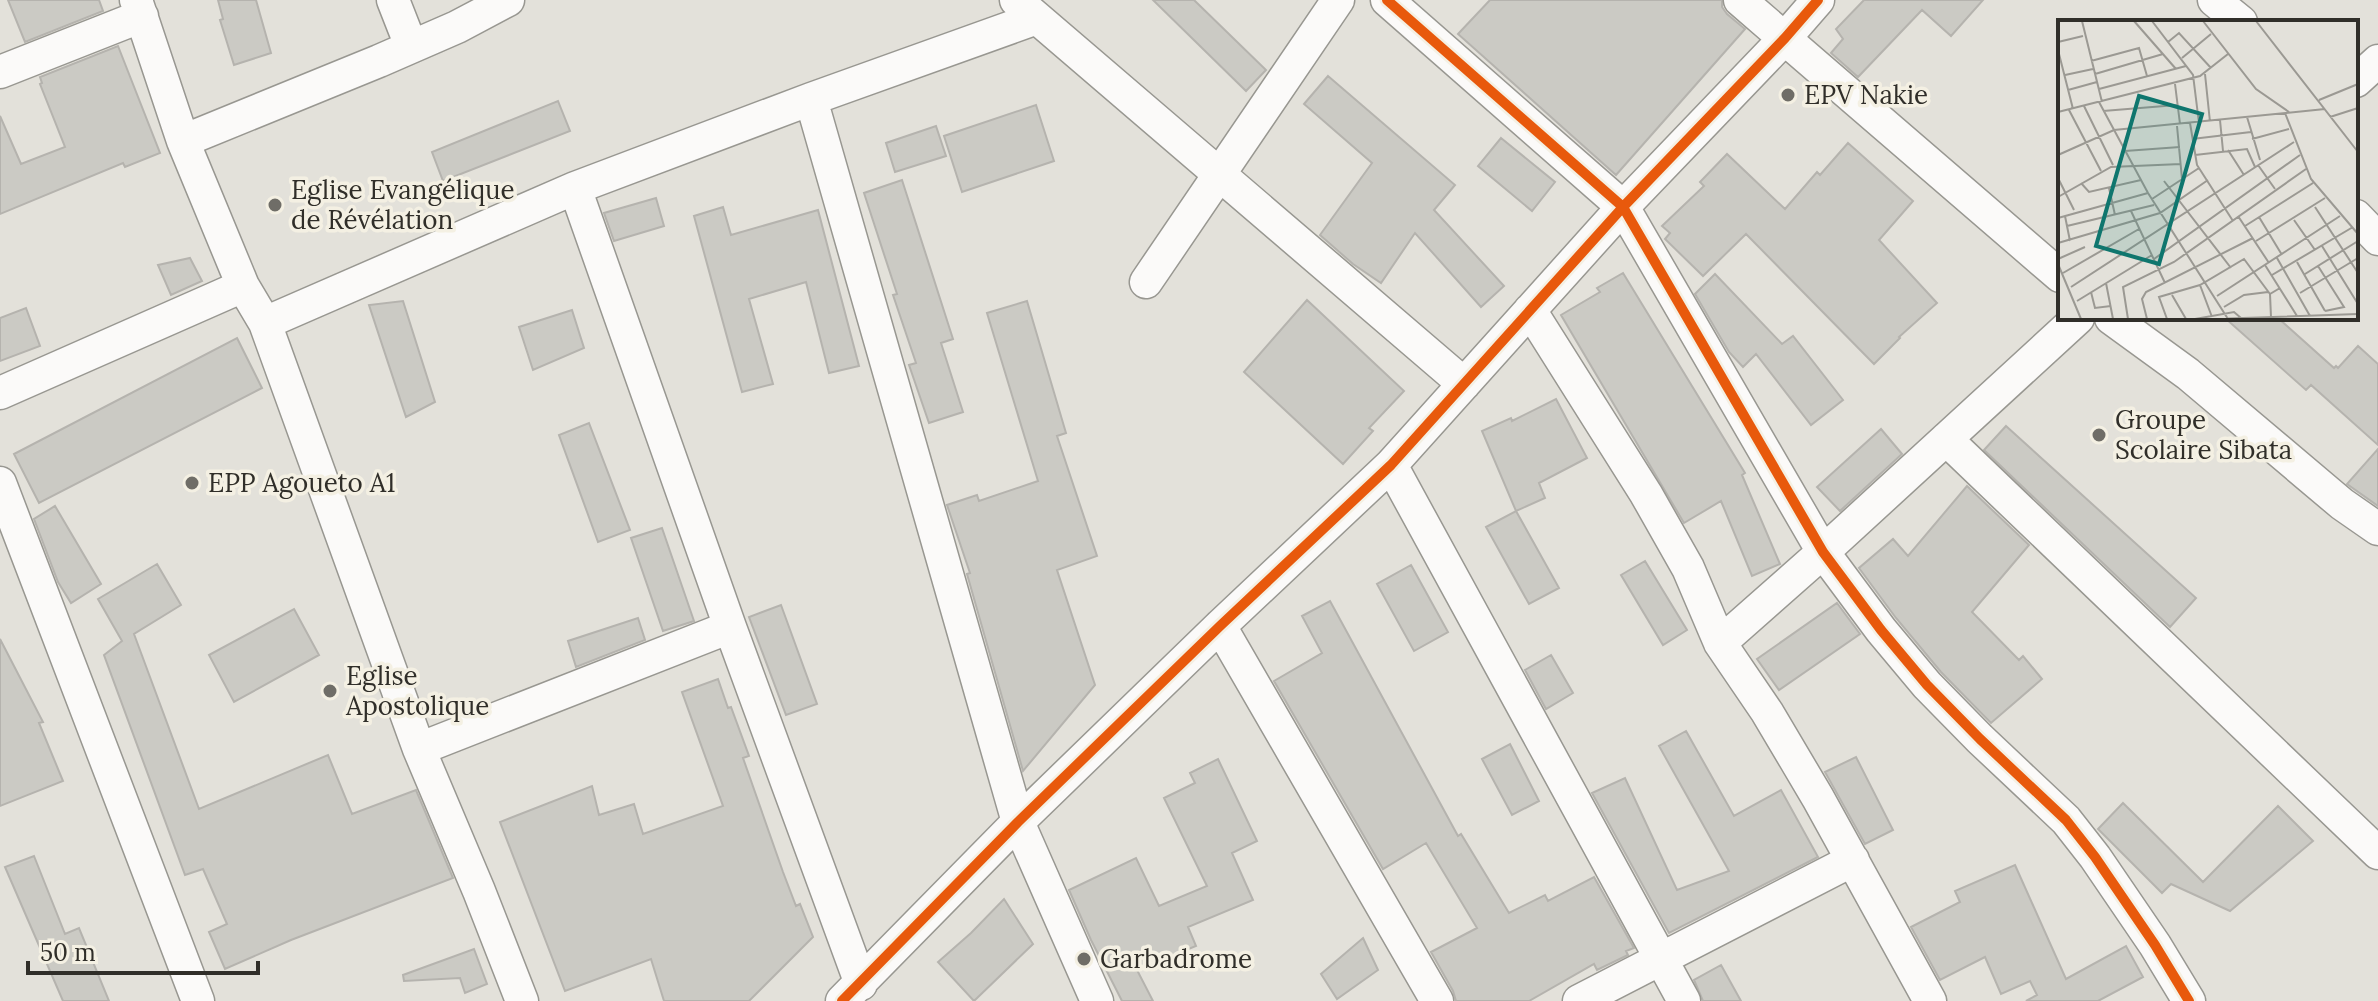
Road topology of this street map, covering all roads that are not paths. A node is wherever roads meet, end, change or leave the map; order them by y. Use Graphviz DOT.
graph roads {
  1 [pos="393,0"];
  2 [pos="508,0"];
  3 [pos="1338,0"];
  4 [pos="1387,0"];
  5 [pos="1740,0"];
  6 [pos="1818,0"];
  7 [pos="2214,0"];
  8 [pos="139,8"];
  9 [pos="1026,9"];
  10 [pos="2239,20"];
  11 [pos="1785,38"];
  12 [pos="411,46"];
  13 [pos="2378,61"];
  14 [pos="0,72"];
  15 [pos="2358,79"];
  16 [pos="811,99"];
  17 [pos="183,141"];
  18 [pos="1218,174"];
  19 [pos="575,188"];
  20 [pos="1623,207"];
  21 [pos="2358,218"];
  22 [pos="2378,239"];
  23 [pos="2058,274"];
  24 [pos="1146,282"];
  25 [pos="243,286"];
  26 [pos="1530,310"];
  27 [pos="2076,320"];
  28 [pos="2114,320"];
  29 [pos="265,323"];
  30 [pos="1464,384"];
  31 [pos="0,393"];
  32 [pos="1946,439"];
  33 [pos="1391,465"];
  34 [pos="0,483"];
  35 [pos="2378,529"];
  36 [pos="1823,552"];
  37 [pos="1220,626"];
  38 [pos="730,627"];
  39 [pos="1720,643"];
  40 [pos="419,749"];
  41 [pos="1018,822"];
  42 [pos="2378,853"];
  43 [pos="1853,860"];
  44 [pos="1660,958"];
  45 [pos="852,992"];
  46 [pos="198,1001"];
  47 [pos="522,1001"];
  48 [pos="1097,1001"];
  49 [pos="1437,1001"];
  50 [pos="1579,1001"];
  51 [pos="1684,1001"];
  52 [pos="1930,1001"];
  53 [pos="2189,1001"];
  1 -- 12 [label="street"];
  2 -- 12 [label="street"];
  3 -- 18 [label="street"];
  4 -- 20 [label="street"];
  5 -- 11 [label="street"];
  6 -- 11 [label="street"];
  7 -- 10 [label="street"];
  8 -- 14 [label="street"];
  8 -- 17 [label="street"];
  9 -- 16 [label="street"];
  9 -- 18 [label="street"];
  11 -- 20 [label="street"];
  11 -- 23 [label="street"];
  12 -- 17 [label="street"];
  13 -- 15 [label="street"];
  16 -- 19 [label="street"];
  16 -- 41 [label="street"];
  17 -- 25 [label="street"];
  18 -- 24 [label="street"];
  18 -- 30 [label="street"];
  19 -- 29 [label="street"];
  19 -- 38 [label="street"];
  20 -- 26 [label="street"];
  20 -- 36 [label="street"];
  21 -- 22 [label="street"];
  25 -- 29 [label="street"];
  25 -- 31 [label="street"];
  26 -- 30 [label="street"];
  26 -- 39 [label="street"];
  27 -- 32 [label="street"];
  28 -- 35 [label="street"];
  29 -- 40 [label="street"];
  30 -- 33 [label="street"];
  32 -- 36 [label="street"];
  32 -- 42 [label="street"];
  33 -- 37 [label="street"];
  33 -- 44 [label="street"];
  34 -- 46 [label="street"];
  36 -- 39 [label="street"];
  36 -- 53 [label="street"];
  37 -- 41 [label="street"];
  37 -- 49 [label="street"];
  38 -- 40 [label="street"];
  38 -- 45 [label="street"];
  39 -- 43 [label="street"];
  40 -- 47 [label="street"];
  41 -- 45 [label="street"];
  41 -- 48 [label="street"];
  43 -- 44 [label="street"];
  43 -- 52 [label="street"];
  44 -- 50 [label="street"];
  44 -- 51 [label="street"];
}
